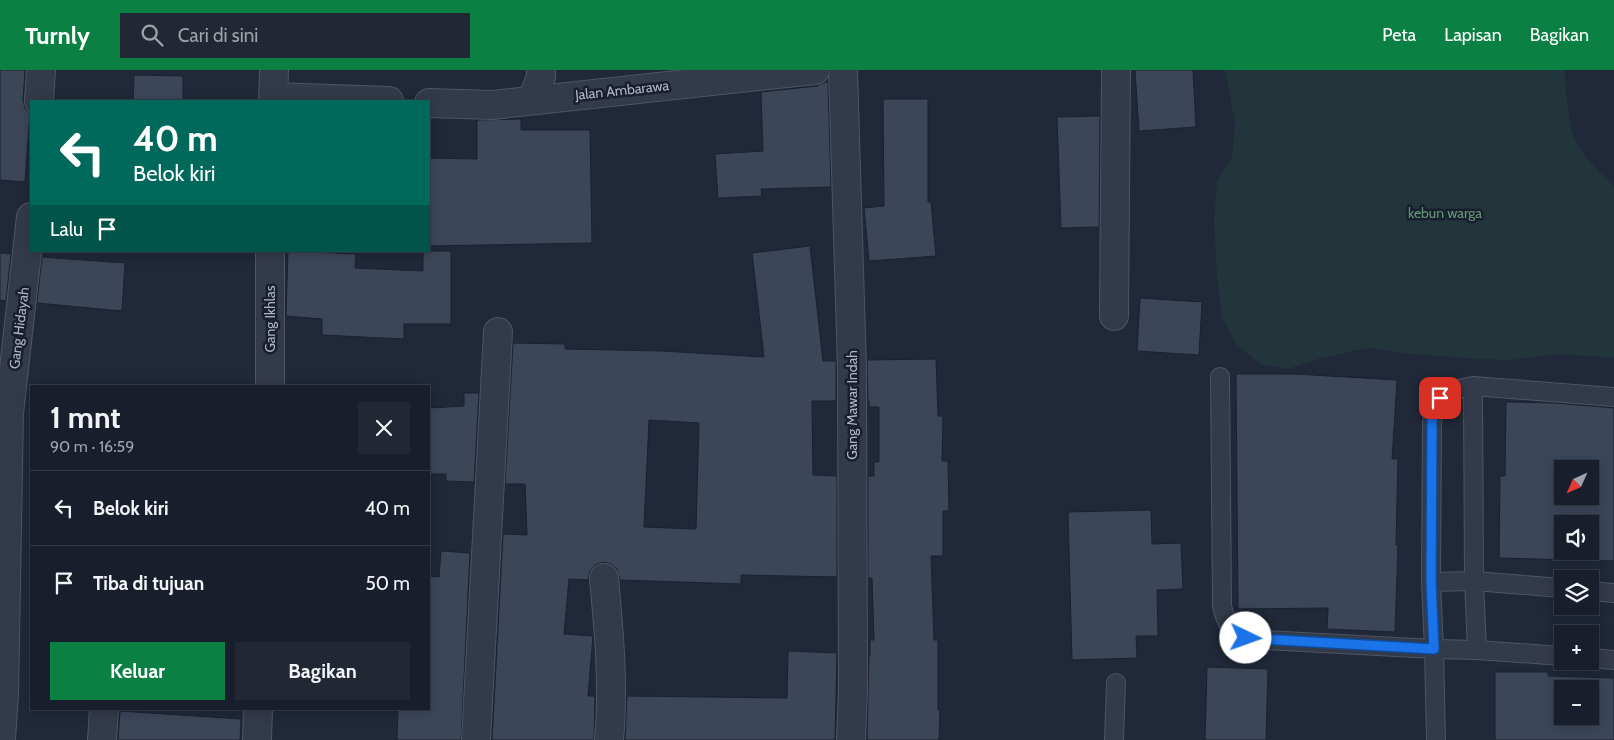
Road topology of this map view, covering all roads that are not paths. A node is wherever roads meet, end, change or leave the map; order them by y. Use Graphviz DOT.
graph roads {
  1 [pos="40,70"];
  2 [pos="274,70"];
  3 [pos="541,70"];
  4 [pos="815,70"];
  5 [pos="843,70"];
  6 [pos="1116,70"];
  7 [pos="273,99"];
  8 [pos="38,100"];
  9 [pos="331,100"];
  10 [pos="532,100"];
  11 [pos="430,103"];
  12 [pos="30,226"];
  13 [pos="270,252"];
  14 [pos="1114,316"];
  15 [pos="498,332"];
  16 [pos="1220,377"];
  17 [pos="270,385"];
  18 [pos="1473,386"];
  19 [pos="1614,397"];
  20 [pos="604,578"];
  21 [pos="1474,581"];
  22 [pos="1431,582"];
  23 [pos="1554,587"];
  24 [pos="1599,592"];
  25 [pos="1614,593"];
  26 [pos="1434,649"];
  27 [pos="1477,650"];
  28 [pos="1554,655"];
  29 [pos="1599,659"];
  30 [pos="1614,660"];
  31 [pos="1116,684"];
  32 [pos="104,710"];
  33 [pos="258,710"];
  34 [pos="1,740"];
  35 [pos="102,740"];
  36 [pos="257,740"];
  37 [pos="476,740"];
  38 [pos="609,740"];
  39 [pos="851,740"];
  40 [pos="1114,740"];
  41 [pos="1436,740"];
  1 -- 8 [label="street"];
  2 -- 7 [label="street"];
  3 -- 10 [label="street"];
  4 -- 10 [label="street, Jalan Ambarawa"];
  5 -- 39 [label="street, Gang Mawar Indah"];
  6 -- 14 [label="street"];
  7 -- 9 [label="street"];
  10 -- 11 [label="street, Jalan Ambarawa"];
  12 -- 34 [label="street, Gang Hidayah"];
  13 -- 17 [label="street, Gang Ikhlas"];
  15 -- 37 [label="street"];
  16 -- 26 [label="lane"];
  18 -- 19 [label="lane"];
  18 -- 21 [label="lane"];
  18 -- 22 [label="lane"];
  20 -- 38 [label="street"];
  21 -- 22 [label="lane"];
  21 -- 23 [label="lane"];
  21 -- 27 [label="lane"];
  22 -- 26 [label="lane"];
  24 -- 25 [label="lane"];
  26 -- 27 [label="lane"];
  26 -- 41 [label="lane"];
  27 -- 28 [label="lane"];
  29 -- 30 [label="lane"];
  31 -- 40 [label="lane"];
  32 -- 35 [label="street"];
  33 -- 36 [label="street"];
}
